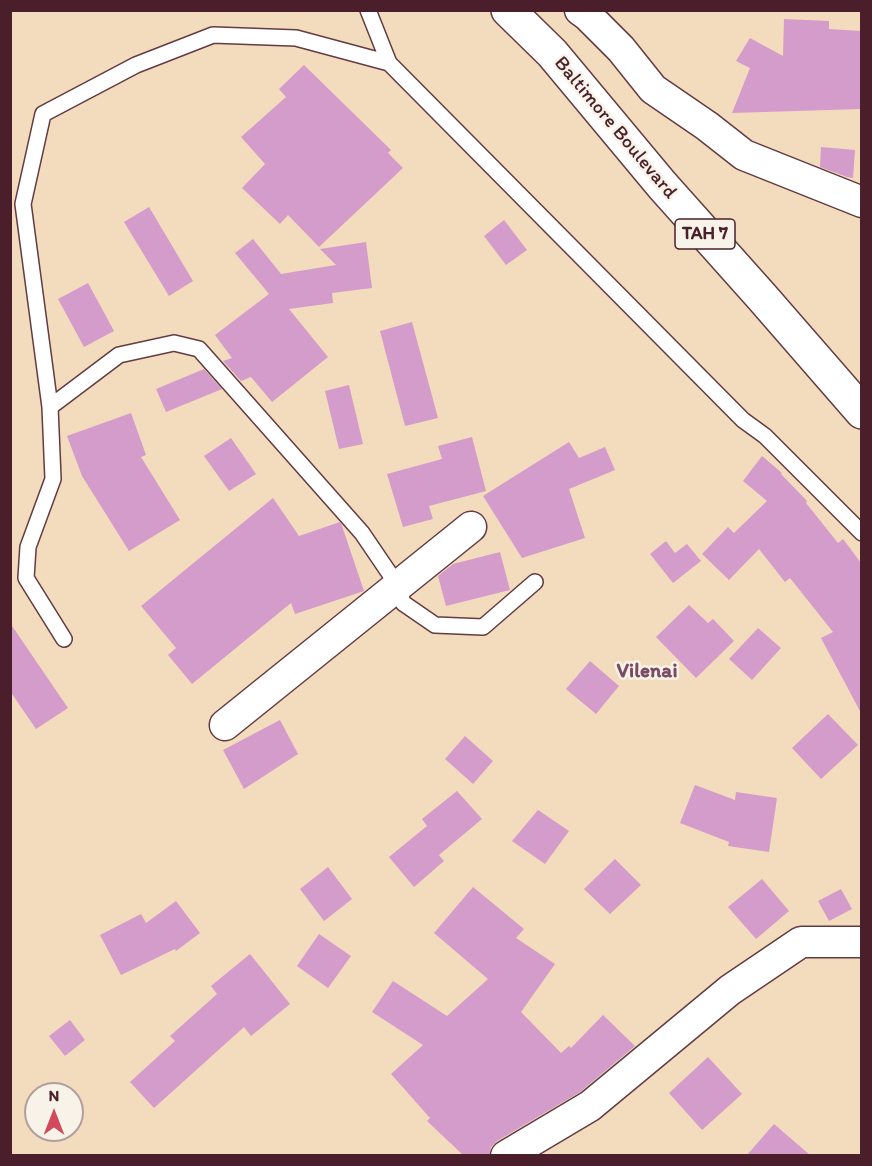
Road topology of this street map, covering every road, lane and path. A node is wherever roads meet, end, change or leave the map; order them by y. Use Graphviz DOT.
graph roads {
  1 [pos="368,10"];
  2 [pos="508,10"];
  3 [pos="580,10"];
  4 [pos="388,63"];
  5 [pos="861,202"];
  6 [pos="50,406"];
  7 [pos="861,412"];
  8 [pos="471,527"];
  9 [pos="861,533"];
  10 [pos="534,582"];
  11 [pos="398,586"];
  12 [pos="64,639"];
  13 [pos="225,725"];
  14 [pos="861,942"];
  15 [pos="506,1155"];
  1 -- 4 [label="lane"];
  2 -- 7 [label="highway, Baltimore Boulevard / TAH 7"];
  3 -- 5 [label="street"];
  4 -- 6 [label="lane"];
  4 -- 9 [label="lane"];
  6 -- 11 [label="lane"];
  6 -- 12 [label="lane"];
  8 -- 11 [label="street"];
  10 -- 11 [label="lane"];
  11 -- 13 [label="street"];
  14 -- 15 [label="street"];
}
